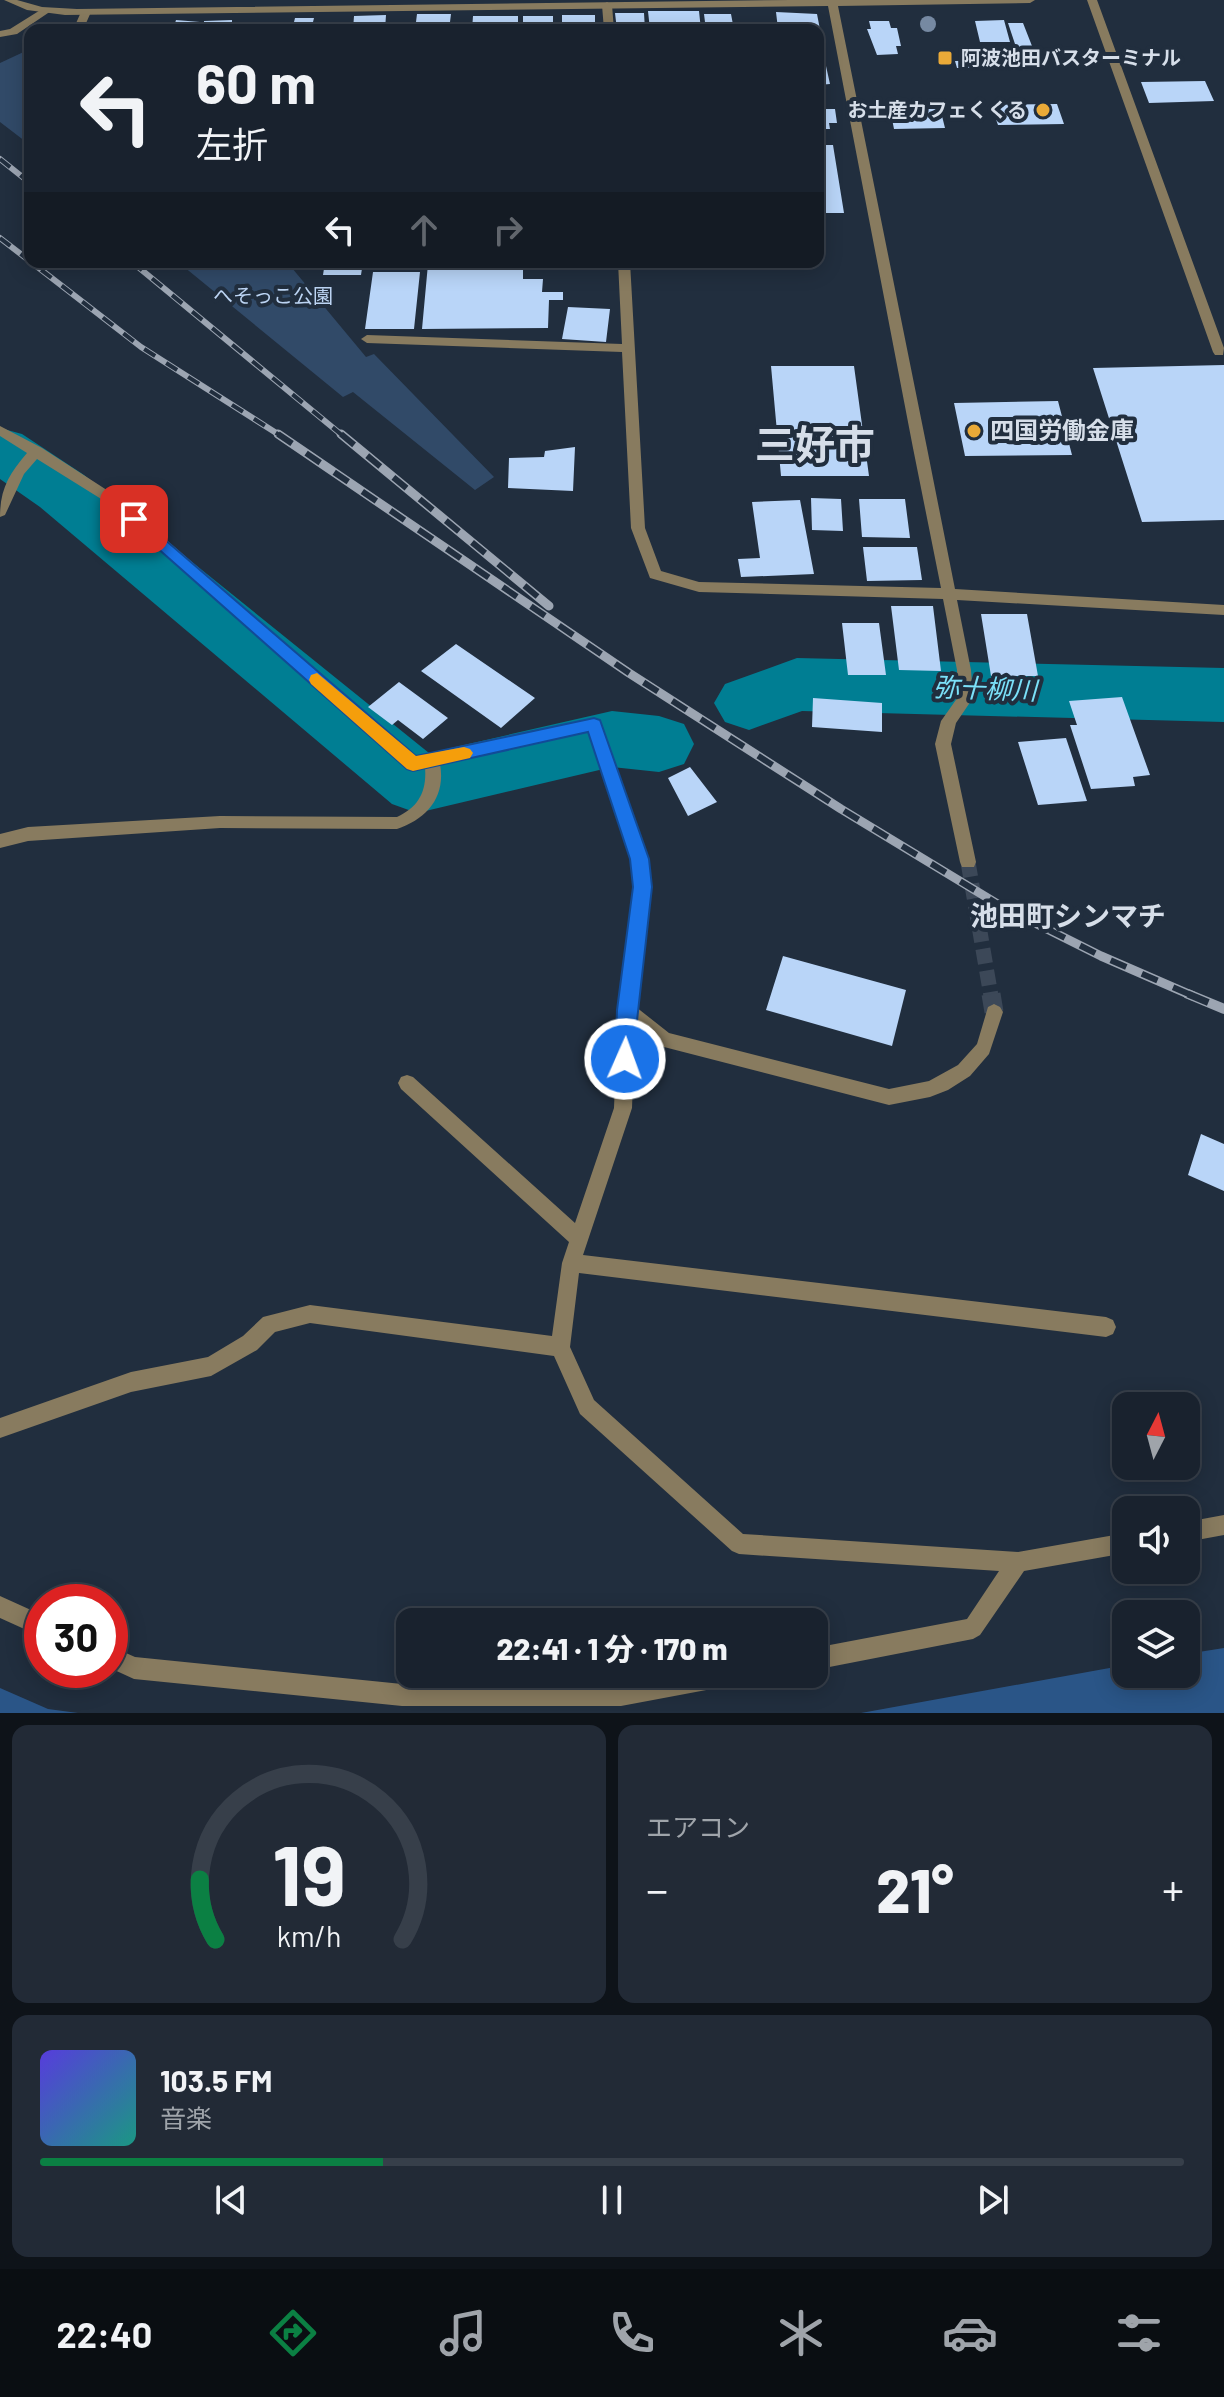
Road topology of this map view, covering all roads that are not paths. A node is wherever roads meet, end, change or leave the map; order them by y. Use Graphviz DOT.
graph roads {
  1 [pos="9,0"];
  2 [pos="967,0"];
  3 [pos="1030,0"];
  4 [pos="1092,0"];
  5 [pos="832,2"];
  6 [pos="607,5"];
  7 [pos="46,11"];
  8 [pos="86,12"];
  9 [pos="26,24"];
  10 [pos="81,24"];
  11 [pos="609,24"];
  12 [pos="24,25"];
  13 [pos="0,34"];
  14 [pos="624,268"];
  15 [pos="367,339"];
  16 [pos="627,348"];
  17 [pos="1219,352"];
  18 [pos="0,430"];
  19 [pos="33,454"];
  20 [pos="0,512"];
  21 [pos="951,594"];
  22 [pos="1224,610"];
  23 [pos="433,766"];
  24 [pos="0,841"];
  25 [pos="968,862"];
  26 [pos="627,1010"];
  27 [pos="994,1012"];
  28 [pos="407,1083"];
  29 [pos="579,1239"];
  30 [pos="571,1263"];
  31 [pos="1106,1327"];
  32 [pos="560,1347"];
  33 [pos="0,1428"];
  34 [pos="1224,1525"];
  35 [pos="1200,1529"];
  36 [pos="1112,1545"];
  37 [pos="1018,1562"];
  38 [pos="0,1607"];
  39 [pos="24,1618"];
  40 [pos="828,1656"];
  41 [pos="128,1665"];
  42 [pos="658,1688"];
  1 -- 7 [label="street"];
  2 -- 3 [label="street"];
  2 -- 5 [label="street"];
  4 -- 17 [label="street"];
  5 -- 6 [label="street"];
  5 -- 21 [label="street"];
  6 -- 8 [label="street"];
  6 -- 11 [label="street"];
  7 -- 8 [label="street"];
  7 -- 9 [label="street"];
  8 -- 10 [label="street"];
  12 -- 13 [label="street"];
  14 -- 16 [label="street"];
  15 -- 16 [label="street"];
  16 -- 21 [label="street"];
  18 -- 19 [label="street"];
  19 -- 20 [label="street"];
  19 -- 23 [label="street"];
  21 -- 22 [label="street"];
  21 -- 25 [label="street"];
  23 -- 24 [label="street"];
  23 -- 26 [label="street"];
  26 -- 27 [label="street"];
  26 -- 29 [label="street"];
  28 -- 29 [label="street"];
  29 -- 30 [label="street"];
  30 -- 31 [label="street"];
  30 -- 32 [label="street"];
  32 -- 33 [label="street"];
  32 -- 37 [label="street"];
  34 -- 35 [label="street"];
  36 -- 37 [label="street"];
  37 -- 40 [label="street"];
  38 -- 39 [label="street"];
  41 -- 42 [label="street"];
}
